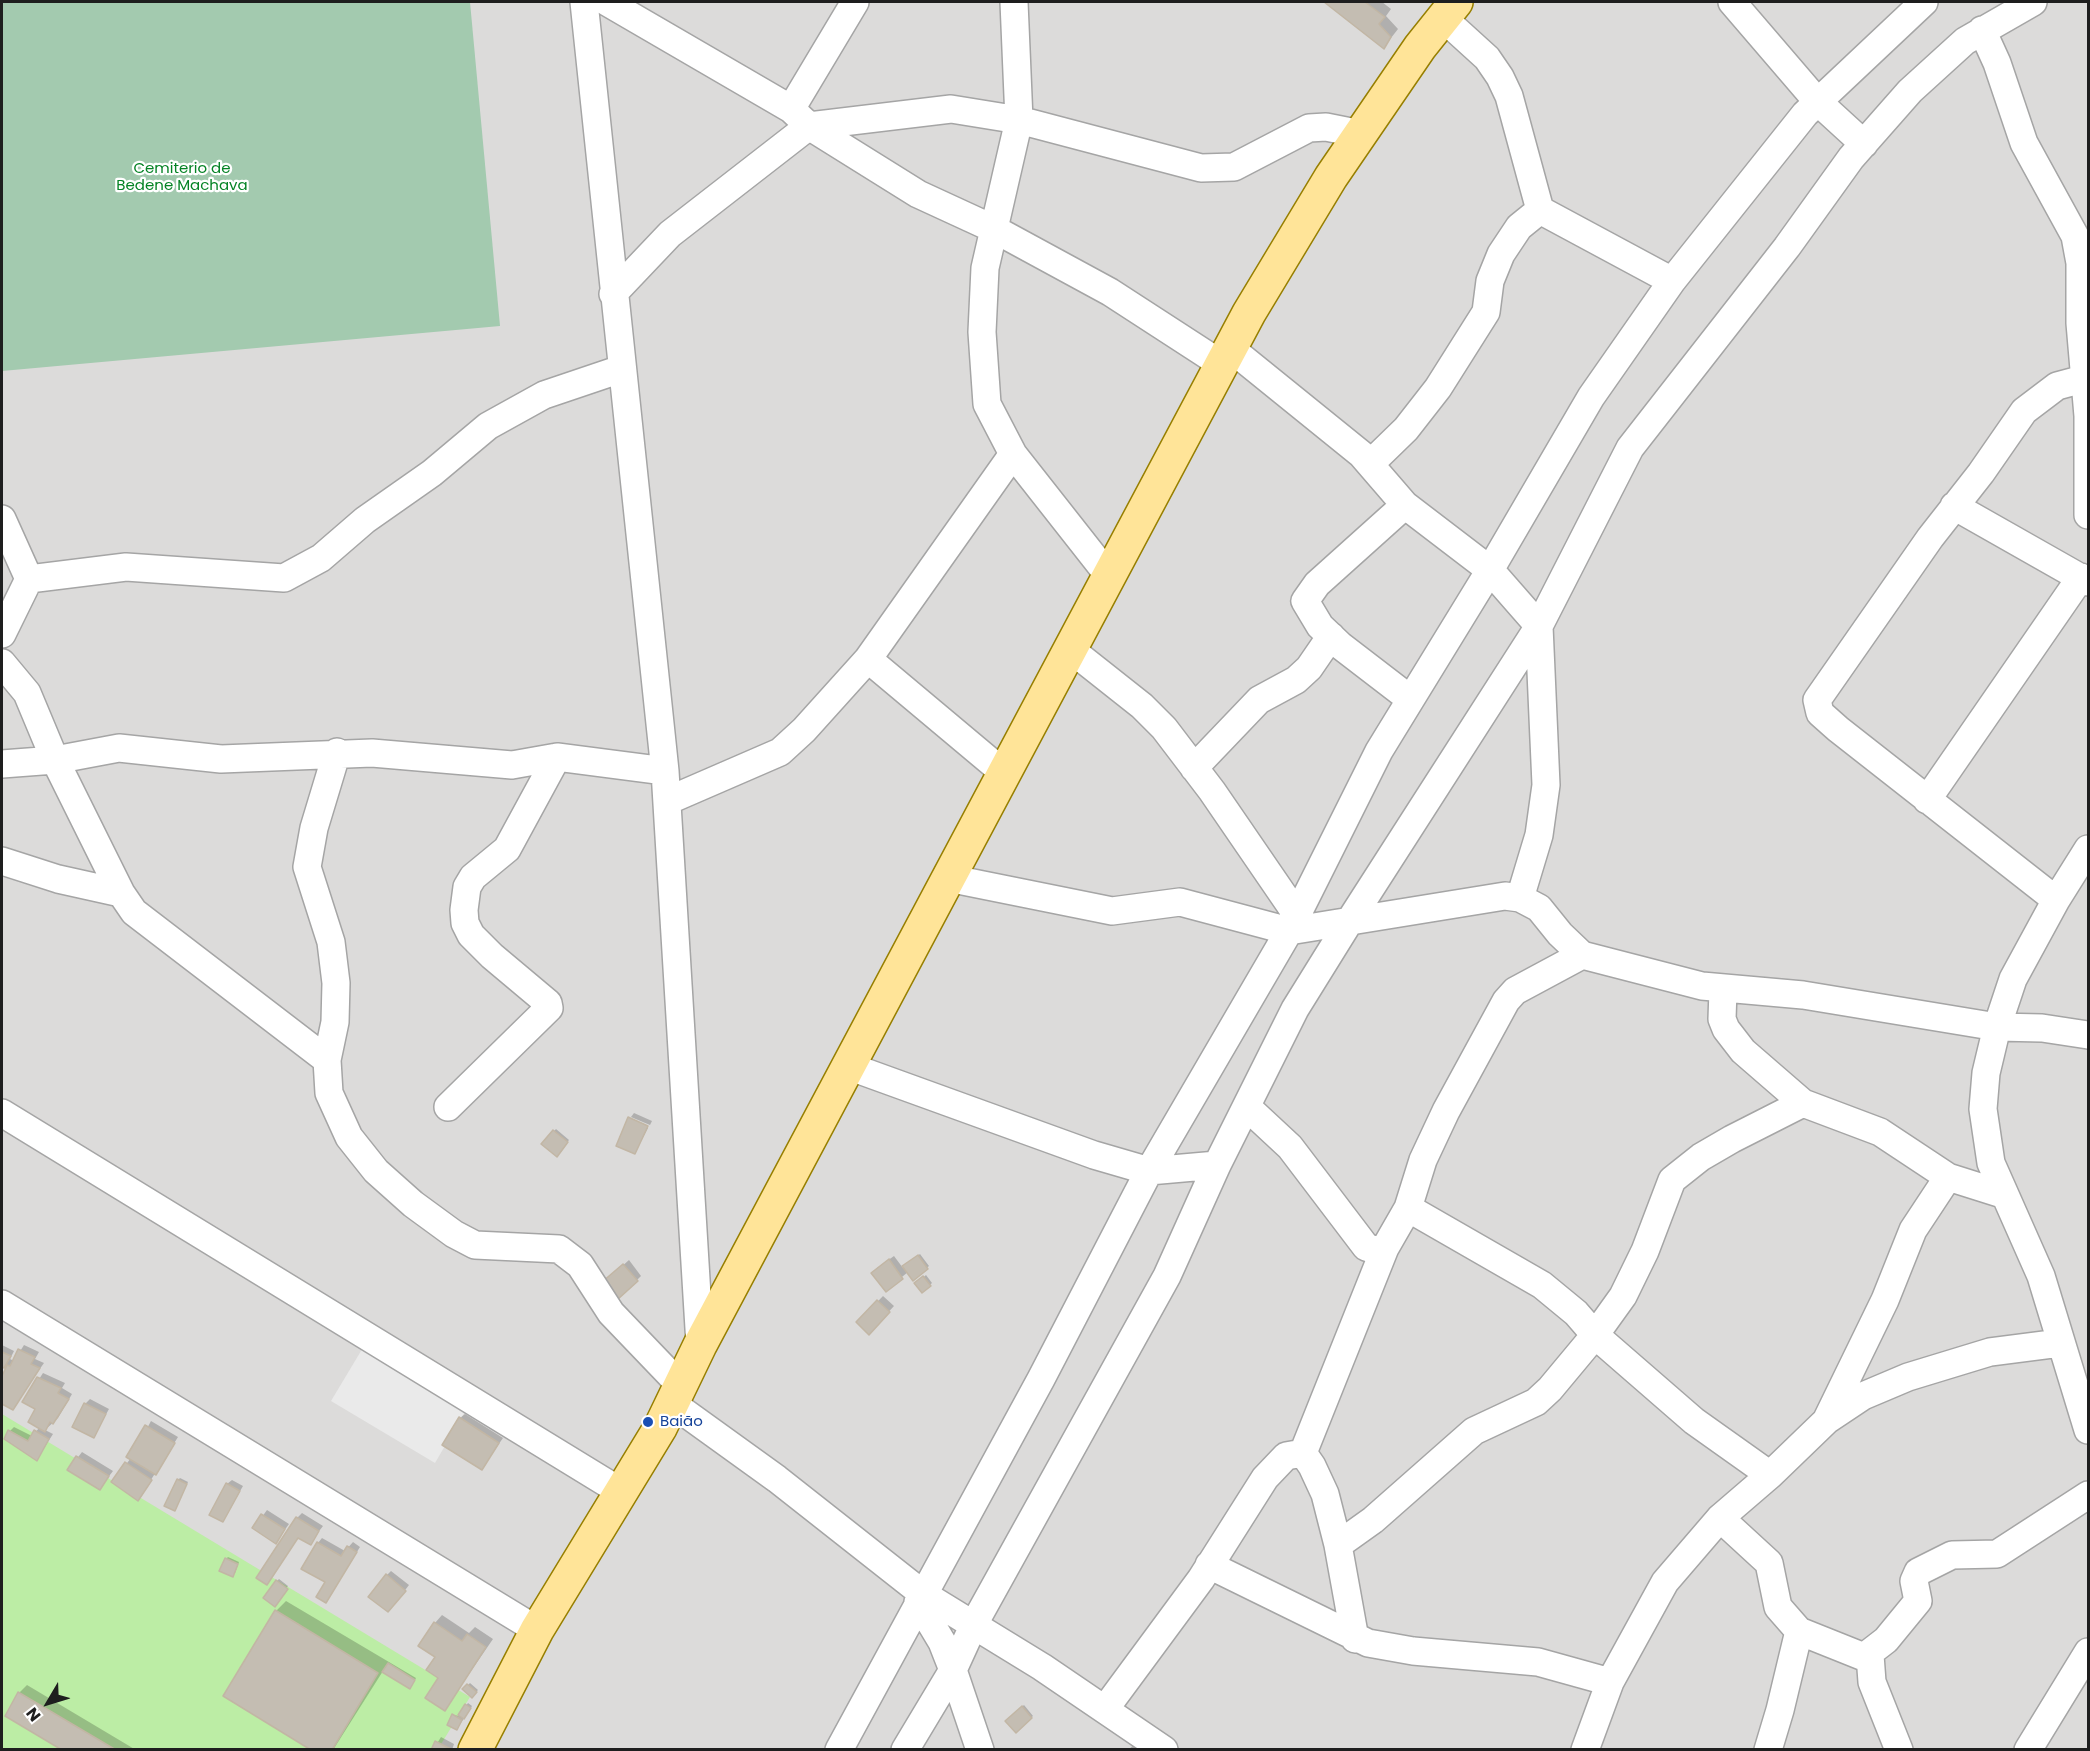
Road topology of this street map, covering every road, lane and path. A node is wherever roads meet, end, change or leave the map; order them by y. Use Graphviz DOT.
graph roads {
  1 [pos="584,2"];
  2 [pos="607,2"];
  3 [pos="855,2"];
  4 [pos="1014,2"];
  5 [pos="1732,2"];
  6 [pos="1924,2"];
  7 [pos="2033,2"];
  8 [pos="1450,10"];
  9 [pos="1982,30"];
  10 [pos="1817,100"];
  11 [pos="800,117"];
  12 [pos="1019,120"];
  13 [pos="1361,134"];
  14 [pos="1864,144"];
  15 [pos="1540,210"];
  16 [pos="994,229"];
  17 [pos="2084,261"];
  18 [pos="1672,281"];
  19 [pos="613,294"];
  20 [pos="1226,356"];
  21 [pos="621,369"];
  22 [pos="2083,378"];
  23 [pos="1013,454"];
  24 [pos="1370,464"];
  25 [pos="1405,505"];
  26 [pos="1954,506"];
  27 [pos="2088,515"];
  28 [pos="2,519"];
  29 [pos="1490,570"];
  30 [pos="1109,576"];
  31 [pos="29,579"];
  32 [pos="2085,580"];
  33 [pos="1539,626"];
  34 [pos="2,634"];
  35 [pos="1331,636"];
  36 [pos="1070,649"];
  37 [pos="868,659"];
  38 [pos="2,663"];
  39 [pos="1410,699"];
  40 [pos="337,752"];
  41 [pos="557,757"];
  42 [pos="55,760"];
  43 [pos="2,764"];
  44 [pos="1194,768"];
  45 [pos="665,771"];
  46 [pos="1004,773"];
  47 [pos="1927,800"];
  48 [pos="667,801"];
  49 [pos="2088,849"];
  50 [pos="2,861"];
  51 [pos="948,878"];
  52 [pos="121,893"];
  53 [pos="1520,898"];
  54 [pos="2056,900"];
  55 [pos="1349,922"];
  56 [pos="1293,923"];
  57 [pos="1582,955"];
  58 [pos="1723,990"];
  59 [pos="1997,1027"];
  60 [pos="2088,1035"];
  61 [pos="327,1060"];
  62 [pos="848,1066"];
  63 [pos="1803,1102"];
  64 [pos="448,1107"];
  65 [pos="1247,1107"];
  66 [pos="5,1123"];
  67 [pos="1217,1165"];
  68 [pos="1149,1171"];
  69 [pos="1948,1177"];
  70 [pos="2005,1195"];
  71 [pos="1408,1208"];
  72 [pos="1385,1248"];
  73 [pos="2,1304"];
  74 [pos="1595,1335"];
  75 [pos="2060,1343"];
  76 [pos="700,1345"];
  77 [pos="677,1395"];
  78 [pos="1827,1420"];
  79 [pos="2088,1430"];
  80 [pos="1303,1453"];
  81 [pos="1770,1475"];
  82 [pos="622,1492"];
  83 [pos="2088,1495"];
  84 [pos="1720,1518"];
  85 [pos="1338,1545"];
  86 [pos="1209,1565"];
  87 [pos="920,1598"];
  88 [pos="974,1624"];
  89 [pos="537,1630"];
  90 [pos="1799,1631"];
  91 [pos="1355,1639"];
  92 [pos="2088,1652"];
  93 [pos="1870,1655"];
  94 [pos="953,1670"];
  95 [pos="1610,1682"];
  96 [pos="1105,1709"];
  97 [pos="475,1749"];
  98 [pos="839,1749"];
  99 [pos="905,1749"];
  100 [pos="980,1749"];
  101 [pos="1164,1749"];
  102 [pos="1585,1749"];
  103 [pos="1768,1749"];
  104 [pos="1899,1749"];
  105 [pos="2028,1749"];
  1 -- 19 [label="street"];
  2 -- 11 [label="street"];
  3 -- 11 [label="street"];
  4 -- 12 [label="street"];
  5 -- 10 [label="street"];
  6 -- 10 [label="street"];
  7 -- 9 [label="street"];
  8 -- 13 [label="main road"];
  8 -- 15 [label="street"];
  9 -- 14 [label="street"];
  9 -- 17 [label="street"];
  10 -- 14 [label="street"];
  10 -- 18 [label="street"];
  11 -- 12 [label="street"];
  11 -- 16 [label="street"];
  11 -- 19 [label="street"];
  12 -- 13 [label="street"];
  12 -- 16 [label="street"];
  13 -- 20 [label="main road"];
  14 -- 33 [label="street"];
  15 -- 18 [label="street"];
  15 -- 24 [label="street"];
  16 -- 20 [label="street"];
  16 -- 23 [label="street"];
  17 -- 22 [label="street"];
  18 -- 29 [label="street"];
  19 -- 21 [label="street"];
  20 -- 24 [label="street"];
  20 -- 30 [label="main road"];
  21 -- 31 [label="street"];
  21 -- 45 [label="street"];
  22 -- 26 [label="street"];
  22 -- 27 [label="street"];
  23 -- 30 [label="street"];
  23 -- 37 [label="street"];
  24 -- 25 [label="street"];
  25 -- 29 [label="street"];
  25 -- 35 [label="street"];
  26 -- 32 [label="street"];
  26 -- 47 [label="street"];
  28 -- 31 [label="street"];
  29 -- 33 [label="street"];
  29 -- 39 [label="street"];
  30 -- 36 [label="main road"];
  31 -- 34 [label="street"];
  32 -- 47 [label="street"];
  33 -- 53 [label="street"];
  33 -- 55 [label="street"];
  35 -- 39 [label="street"];
  35 -- 44 [label="street"];
  36 -- 44 [label="street"];
  36 -- 46 [label="main road"];
  37 -- 46 [label="street"];
  37 -- 48 [label="street"];
  38 -- 42 [label="street"];
  39 -- 56 [label="street"];
  40 -- 41 [label="street"];
  40 -- 42 [label="street"];
  40 -- 61 [label="street"];
  41 -- 45 [label="street"];
  41 -- 64 [label="street"];
  42 -- 43 [label="street"];
  42 -- 52 [label="street"];
  44 -- 56 [label="street"];
  45 -- 48 [label="street"];
  46 -- 51 [label="main road"];
  47 -- 54 [label="street"];
  48 -- 76 [label="street"];
  49 -- 54 [label="street"];
  50 -- 52 [label="street"];
  51 -- 56 [label="street"];
  51 -- 62 [label="main road"];
  52 -- 61 [label="street"];
  53 -- 55 [label="street"];
  53 -- 57 [label="street"];
  54 -- 59 [label="street"];
  55 -- 56 [label="street"];
  55 -- 65 [label="street"];
  56 -- 68 [label="street"];
  57 -- 58 [label="street"];
  57 -- 71 [label="street"];
  58 -- 59 [label="street"];
  58 -- 63 [label="street"];
  59 -- 60 [label="street"];
  59 -- 70 [label="street"];
  61 -- 77 [label="street"];
  62 -- 68 [label="street"];
  62 -- 76 [label="main road"];
  63 -- 69 [label="street"];
  63 -- 74 [label="street"];
  65 -- 67 [label="street"];
  65 -- 72 [label="street"];
  66 -- 82 [label="street"];
  67 -- 68 [label="street"];
  67 -- 88 [label="street"];
  68 -- 87 [label="street"];
  69 -- 70 [label="street"];
  69 -- 78 [label="street"];
  70 -- 75 [label="street"];
  71 -- 72 [label="street"];
  71 -- 74 [label="street"];
  72 -- 80 [label="street"];
  73 -- 89 [label="street"];
  74 -- 81 [label="street"];
  74 -- 85 [label="street"];
  75 -- 78 [label="street"];
  75 -- 79 [label="street"];
  76 -- 77 [label="main road"];
  77 -- 82 [label="main road"];
  77 -- 87 [label="street"];
  78 -- 81 [label="street"];
  80 -- 85 [label="street"];
  80 -- 86 [label="street"];
  81 -- 84 [label="street"];
  82 -- 89 [label="main road"];
  83 -- 93 [label="street"];
  84 -- 90 [label="street"];
  84 -- 95 [label="street"];
  85 -- 91 [label="street"];
  86 -- 91 [label="street"];
  86 -- 96 [label="street"];
  87 -- 88 [label="street"];
  87 -- 94 [label="street"];
  87 -- 98 [label="street"];
  88 -- 94 [label="street"];
  88 -- 96 [label="street"];
  89 -- 97 [label="main road"];
  90 -- 93 [label="street"];
  90 -- 103 [label="street"];
  91 -- 95 [label="street"];
  92 -- 105 [label="street"];
  93 -- 104 [label="street"];
  94 -- 99 [label="street"];
  94 -- 100 [label="street"];
  95 -- 102 [label="street"];
  96 -- 101 [label="street"];
}
